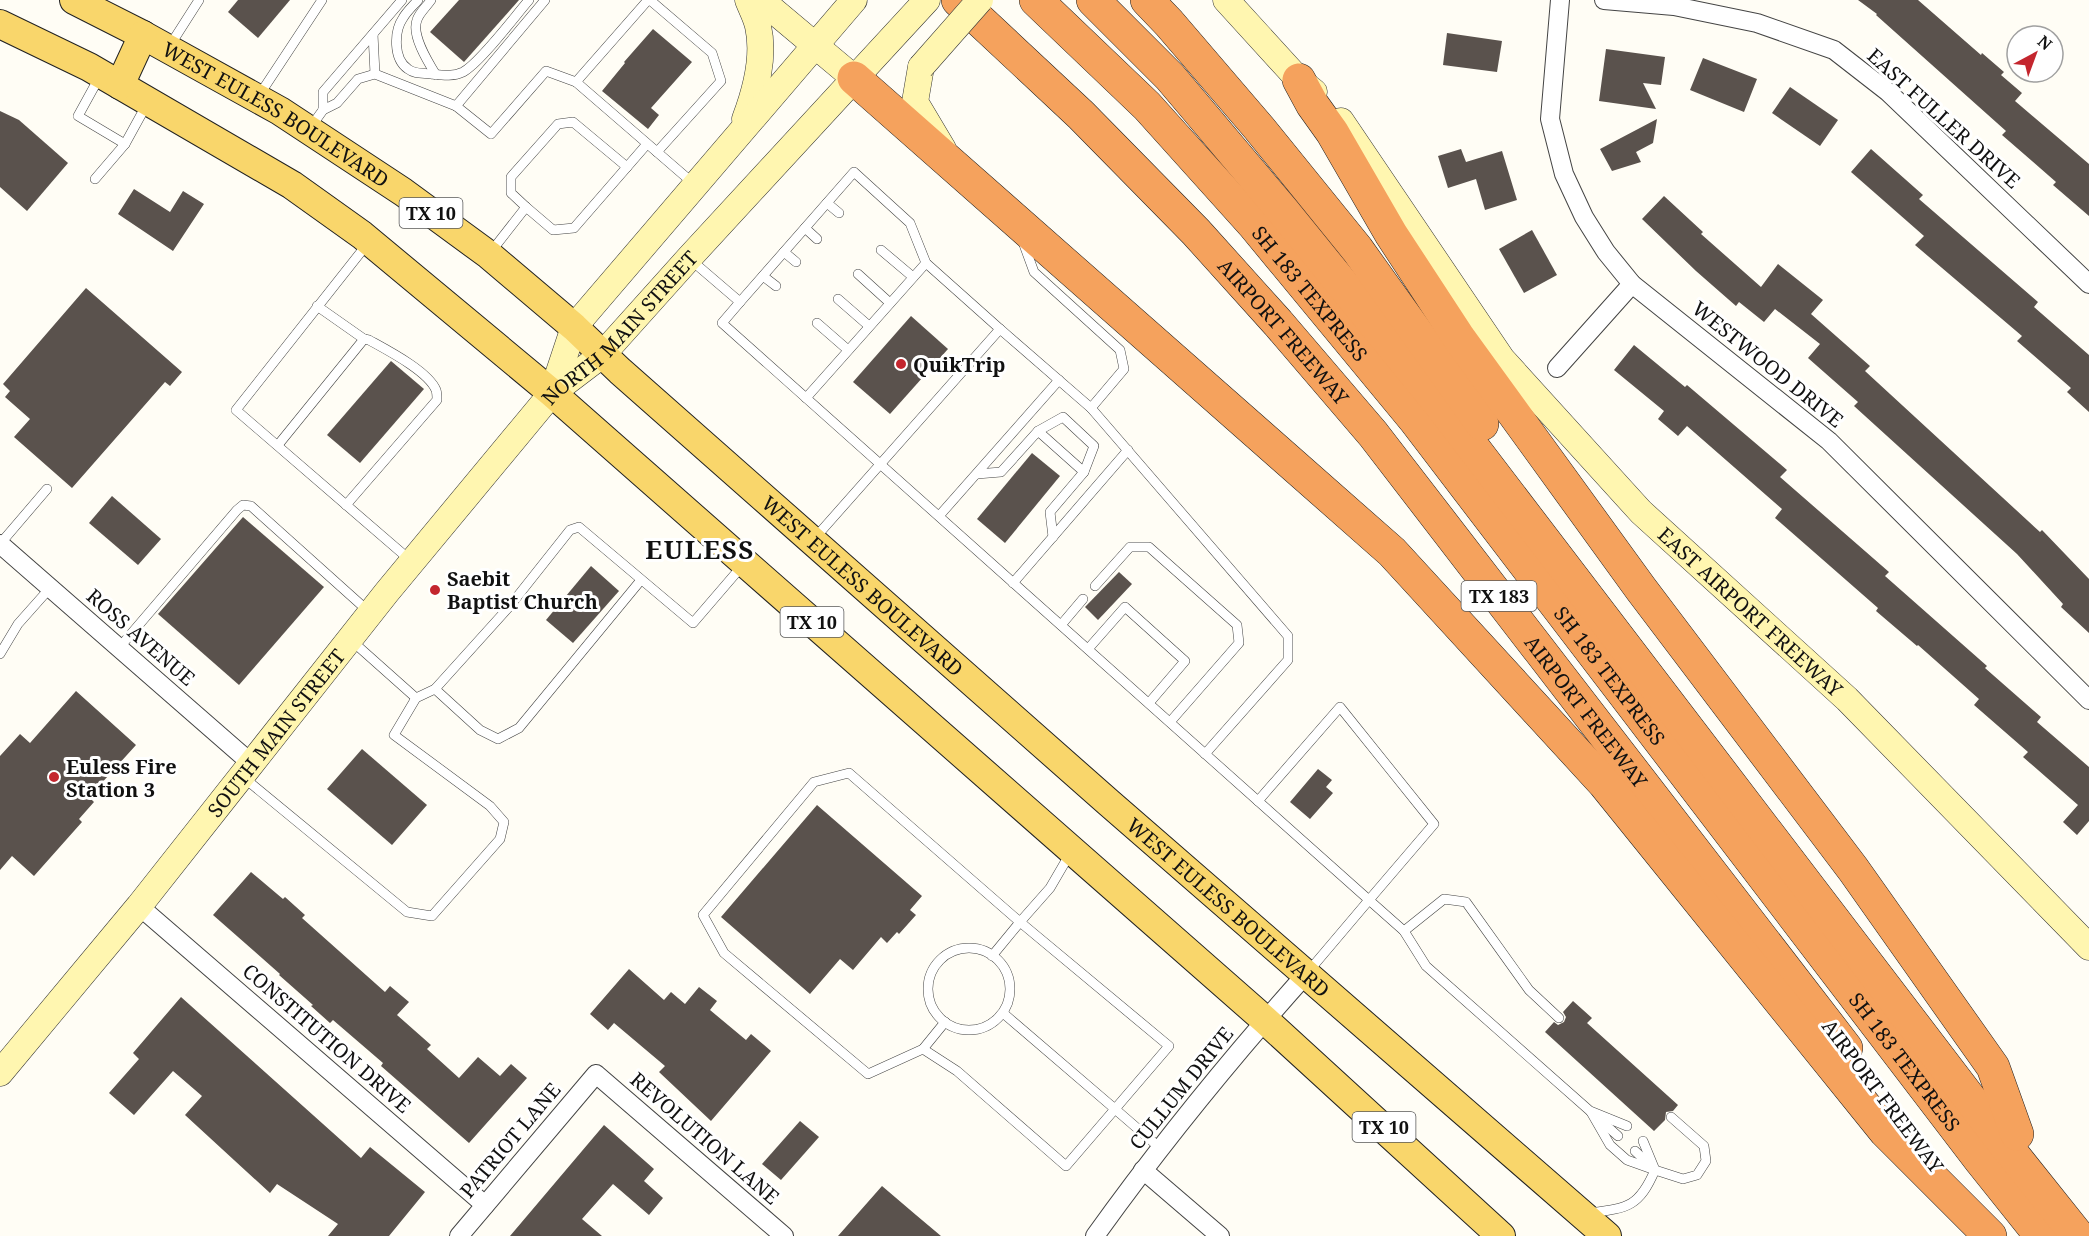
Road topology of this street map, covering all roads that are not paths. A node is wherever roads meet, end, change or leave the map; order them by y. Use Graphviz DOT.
graph roads {
  1 [pos="74,0"];
  2 [pos="199,0"];
  3 [pos="322,0"];
  4 [pos="402,0"];
  5 [pos="418,0"];
  6 [pos="431,0"];
  7 [pos="530,0"];
  8 [pos="545,0"];
  9 [pos="649,0"];
  10 [pos="748,0"];
  11 [pos="761,0"];
  12 [pos="927,0"];
  13 [pos="958,0"];
  14 [pos="980,0"];
  15 [pos="1036,0"];
  16 [pos="1093,0"];
  17 [pos="1147,0"];
  18 [pos="1226,0"];
  19 [pos="1560,0"];
  20 [pos="1604,0"];
  21 [pos="853,1"];
  22 [pos="0,24"];
  23 [pos="373,34"];
  24 [pos="143,35"];
  25 [pos="815,44"];
  26 [pos="168,49"];
  27 [pos="375,74"];
  28 [pos="436,75"];
  29 [pos="854,78"];
  30 [pos="111,79"];
  31 [pos="1299,80"];
  32 [pos="576,82"];
  33 [pos="257,99"];
  34 [pos="148,101"];
  35 [pos="456,106"];
  36 [pos="316,120"];
  37 [pos="741,131"];
  38 [pos="125,144"];
  39 [pos="647,144"];
  40 [pos="657,152"];
  41 [pos="953,165"];
  42 [pos="627,167"];
  43 [pos="95,179"];
  44 [pos="695,185"];
  45 [pos="827,203"];
  46 [pos="526,207"];
  47 [pos="839,213"];
  48 [pos="1015,222"];
  49 [pos="805,228"];
  50 [pos="817,238"];
  51 [pos="369,241"];
  52 [pos="881,250"];
  53 [pos="784,252"];
  54 [pos="489,255"];
  55 [pos="689,258"];
  56 [pos="796,262"];
  57 [pos="926,263"];
  58 [pos="858,274"];
  59 [pos="763,276"];
  60 [pos="913,277"];
  61 [pos="1632,284"];
  62 [pos="2089,284"];
  63 [pos="776,286"];
  64 [pos="838,299"];
  65 [pos="740,302"];
  66 [pos="890,303"];
  67 [pos="317,306"];
  68 [pos="817,323"];
  69 [pos="869,326"];
  70 [pos="574,327"];
  71 [pos="1000,329"];
  72 [pos="364,339"];
  73 [pos="848,350"];
  74 [pos="602,355"];
  75 [pos="1557,368"];
  76 [pos="1059,380"];
  77 [pos="552,393"];
  78 [pos="806,398"];
  79 [pos="1091,408"];
  80 [pos="1038,431"];
  81 [pos="278,445"];
  82 [pos="1128,450"];
  83 [pos="880,464"];
  84 [pos="1084,472"];
  85 [pos="977,474"];
  86 [pos="47,489"];
  87 [pos="346,505"];
  88 [pos="939,516"];
  89 [pos="1053,537"];
  90 [pos="813,541"];
  91 [pos="0,544"];
  92 [pos="412,562"];
  93 [pos="745,563"];
  94 [pos="641,580"];
  95 [pos="1013,583"];
  96 [pos="1095,586"];
  97 [pos="50,588"];
  98 [pos="1083,599"];
  99 [pos="370,613"];
  100 [pos="1060,625"];
  101 [pos="350,639"];
  102 [pos="119,648"];
  103 [pos="1088,649"];
  104 [pos="0,654"];
  105 [pos="435,689"];
  106 [pos="416,698"];
  107 [pos="2089,700"];
  108 [pos="1149,703"];
  109 [pos="1170,722"];
  110 [pos="1205,754"];
  111 [pos="247,770"];
  112 [pos="1258,801"];
  113 [pos="1072,850"];
  114 [pos="1369,900"];
  115 [pos="139,906"];
  116 [pos="1020,922"];
  117 [pos="1404,931"];
  118 [pos="2089,947"];
  119 [pos="992,956"];
  120 [pos="1307,973"];
  121 [pos="1003,1013"];
  122 [pos="1559,1018"];
  123 [pos="1265,1020"];
  124 [pos="945,1022"];
  125 [pos="923,1049"];
  126 [pos="0,1072"];
  127 [pos="596,1074"];
  128 [pos="1115,1109"];
  129 [pos="1590,1111"];
  130 [pos="1671,1117"];
  131 [pos="1627,1126"];
  132 [pos="2017,1134"];
  133 [pos="1618,1136"];
  134 [pos="1643,1141"];
  135 [pos="1160,1148"];
  136 [pos="1635,1151"];
  137 [pos="1143,1170"];
  138 [pos="1655,1170"];
  139 [pos="485,1205"];
  140 [pos="1581,1215"];
  141 [pos="2089,1222"];
  142 [pos="459,1236"];
  143 [pos="784,1236"];
  144 [pos="1095,1236"];
  145 [pos="1220,1236"];
  146 [pos="1501,1236"];
  147 [pos="1607,1236"];
  148 [pos="1990,1236"];
  149 [pos="2041,1236"];
  150 [pos="2078,1236"];
  1 -- 24 [label="main road, WEST EULESS BOULEVARD / TX 10"];
  2 -- 26 [label="lane"];
  3 -- 33 [label="lane"];
  4 -- 23 [label="lane"];
  5 -- 28 [label="lane"];
  6 -- 28 [label="lane"];
  7 -- 28 [label="lane"];
  8 -- 35 [label="lane"];
  9 -- 32 [label="lane"];
  9 -- 40 [label="lane"];
  10 -- 37 [label="main road"];
  11 -- 25 [label="main road"];
  12 -- 29 [label="main road, NORTH MAIN STREET"];
  13 -- 148 [label="highway, AIRPORT FREEWAY / TX 183"];
  14 -- 41 [label="main road, bridge"];
  15 -- 149 [label="highway, SH 183 TEXPRESS"];
  16 -- 150 [label="highway, SH 183 TEXPRESS"];
  17 -- 132 [label="highway"];
  18 -- 31 [label="main road, EAST AIRPORT FREEWAY"];
  19 -- 61 [label="street, WESTWOOD DRIVE"];
  20 -- 62 [label="street, EAST FULLER DRIVE"];
  21 -- 25 [label="main road, NORTH MAIN STREET"];
  22 -- 30 [label="main road, TX 10"];
  23 -- 27 [label="lane"];
  23 -- 36 [label="lane"];
  24 -- 26 [label="main road, WEST EULESS BOULEVARD / TX 10"];
  24 -- 30 [label="main road"];
  25 -- 29 [label="main road"];
  25 -- 37 [label="main road, NORTH MAIN STREET"];
  26 -- 33 [label="main road, WEST EULESS BOULEVARD / TX 10"];
  27 -- 35 [label="lane"];
  27 -- 36 [label="lane"];
  29 -- 41 [label="highway"];
  29 -- 55 [label="main road, NORTH MAIN STREET"];
  30 -- 34 [label="main road, TX 10"];
  30 -- 38 [label="lane"];
  31 -- 118 [label="main road, EAST AIRPORT FREEWAY"];
  31 -- 132 [label="highway"];
  32 -- 35 [label="lane"];
  32 -- 39 [label="lane"];
  33 -- 36 [label="main road, WEST EULESS BOULEVARD / TX 10"];
  34 -- 38 [label="lane"];
  34 -- 51 [label="main road, TX 10"];
  36 -- 54 [label="main road, WEST EULESS BOULEVARD / TX 10"];
  37 -- 44 [label="main road, NORTH MAIN STREET"];
  38 -- 43 [label="lane"];
  39 -- 40 [label="lane"];
  39 -- 42 [label="lane"];
  40 -- 44 [label="lane"];
  41 -- 48 [label="highway"];
  42 -- 46 [label="lane"];
  42 -- 46 [label="lane"];
  44 -- 70 [label="main road, NORTH MAIN STREET"];
  45 -- 47 [label="lane"];
  45 -- 49 [label="lane"];
  45 -- 57 [label="lane"];
  46 -- 54 [label="lane"];
  48 -- 79 [label="lane"];
  48 -- 148 [label="highway"];
  49 -- 50 [label="lane"];
  49 -- 53 [label="lane"];
  51 -- 67 [label="lane"];
  51 -- 77 [label="main road, TX 10"];
  52 -- 60 [label="lane"];
  53 -- 56 [label="lane"];
  53 -- 59 [label="lane"];
  54 -- 70 [label="main road, WEST EULESS BOULEVARD / TX 10"];
  55 -- 65 [label="lane"];
  55 -- 74 [label="main road, NORTH MAIN STREET"];
  57 -- 60 [label="lane"];
  57 -- 71 [label="lane"];
  58 -- 66 [label="lane"];
  59 -- 63 [label="lane"];
  59 -- 65 [label="lane"];
  60 -- 66 [label="lane"];
  61 -- 75 [label="street"];
  61 -- 107 [label="street, WESTWOOD DRIVE"];
  64 -- 69 [label="lane"];
  65 -- 78 [label="lane"];
  66 -- 69 [label="lane"];
  67 -- 72 [label="lane"];
  67 -- 81 [label="lane"];
  68 -- 73 [label="lane"];
  69 -- 73 [label="lane"];
  70 -- 74 [label="main road, WEST EULESS BOULEVARD / TX 10"];
  70 -- 77 [label="main road, NORTH MAIN STREET"];
  71 -- 76 [label="lane"];
  71 -- 83 [label="lane"];
  72 -- 81 [label="lane"];
  72 -- 87 [label="lane"];
  73 -- 78 [label="lane"];
  74 -- 77 [label="main road, NORTH MAIN STREET"];
  74 -- 90 [label="main road, WEST EULESS BOULEVARD / TX 10"];
  76 -- 79 [label="lane"];
  76 -- 85 [label="lane"];
  77 -- 92 [label="main road, SOUTH MAIN STREET"];
  77 -- 93 [label="main road, TX 10"];
  78 -- 83 [label="lane"];
  79 -- 82 [label="lane"];
  80 -- 84 [label="lane"];
  80 -- 84 [label="lane"];
  80 -- 85 [label="lane"];
  81 -- 87 [label="lane"];
  82 -- 89 [label="lane"];
  82 -- 110 [label="lane"];
  83 -- 88 [label="lane"];
  83 -- 90 [label="lane"];
  84 -- 89 [label="lane"];
  85 -- 88 [label="lane"];
  86 -- 91 [label="lane"];
  87 -- 92 [label="lane"];
  88 -- 95 [label="lane"];
  89 -- 95 [label="lane"];
  90 -- 120 [label="main road, WEST EULESS BOULEVARD / TX 10"];
  91 -- 97 [label="street, ROSS AVENUE"];
  92 -- 99 [label="main road, SOUTH MAIN STREET"];
  93 -- 94 [label="lane"];
  93 -- 113 [label="main road, TX 10"];
  94 -- 105 [label="lane"];
  94 -- 105 [label="lane"];
  95 -- 100 [label="lane"];
  96 -- 109 [label="lane"];
  97 -- 102 [label="street, ROSS AVENUE"];
  97 -- 104 [label="lane"];
  98 -- 100 [label="lane"];
  99 -- 101 [label="main road, SOUTH MAIN STREET"];
  99 -- 102 [label="lane"];
  100 -- 103 [label="lane"];
  101 -- 106 [label="lane"];
  101 -- 111 [label="main road, SOUTH MAIN STREET"];
  102 -- 111 [label="street, ROSS AVENUE"];
  103 -- 108 [label="lane"];
  103 -- 108 [label="lane"];
  105 -- 106 [label="lane"];
  106 -- 111 [label="lane"];
  108 -- 109 [label="lane"];
  109 -- 110 [label="lane"];
  110 -- 112 [label="lane"];
  111 -- 115 [label="main road, SOUTH MAIN STREET"];
  112 -- 114 [label="lane"];
  112 -- 114 [label="lane"];
  113 -- 116 [label="lane"];
  113 -- 123 [label="main road, TX 10"];
  114 -- 117 [label="lane"];
  114 -- 120 [label="lane"];
  115 -- 126 [label="main road, SOUTH MAIN STREET"];
  115 -- 139 [label="street, CONSTITUTION DRIVE"];
  116 -- 119 [label="lane"];
  116 -- 125 [label="lane"];
  116 -- 128 [label="lane"];
  117 -- 122 [label="lane"];
  117 -- 129 [label="lane"];
  119 -- 121 [label="lane"];
  119 -- 124 [label="lane"];
  120 -- 123 [label="street, CULLUM DRIVE"];
  120 -- 140 [label="main road, WEST EULESS BOULEVARD / TX 10"];
  121 -- 124 [label="lane"];
  121 -- 128 [label="lane"];
  123 -- 135 [label="street, CULLUM DRIVE"];
  123 -- 146 [label="main road, TX 10"];
  124 -- 125 [label="lane"];
  125 -- 128 [label="lane"];
  127 -- 139 [label="street, PATRIOT LANE"];
  127 -- 143 [label="street, REVOLUTION LANE"];
  128 -- 135 [label="lane"];
  129 -- 131 [label="lane"];
  129 -- 133 [label="lane"];
  129 -- 138 [label="lane"];
  130 -- 138 [label="lane"];
  132 -- 141 [label="highway"];
  134 -- 138 [label="lane"];
  135 -- 137 [label="street, CULLUM DRIVE"];
  136 -- 138 [label="lane"];
  137 -- 144 [label="street, CULLUM DRIVE"];
  137 -- 145 [label="street"];
  138 -- 140 [label="lane"];
  139 -- 142 [label="street, PATRIOT LANE"];
  140 -- 147 [label="main road, WEST EULESS BOULEVARD / TX 10"];
}
